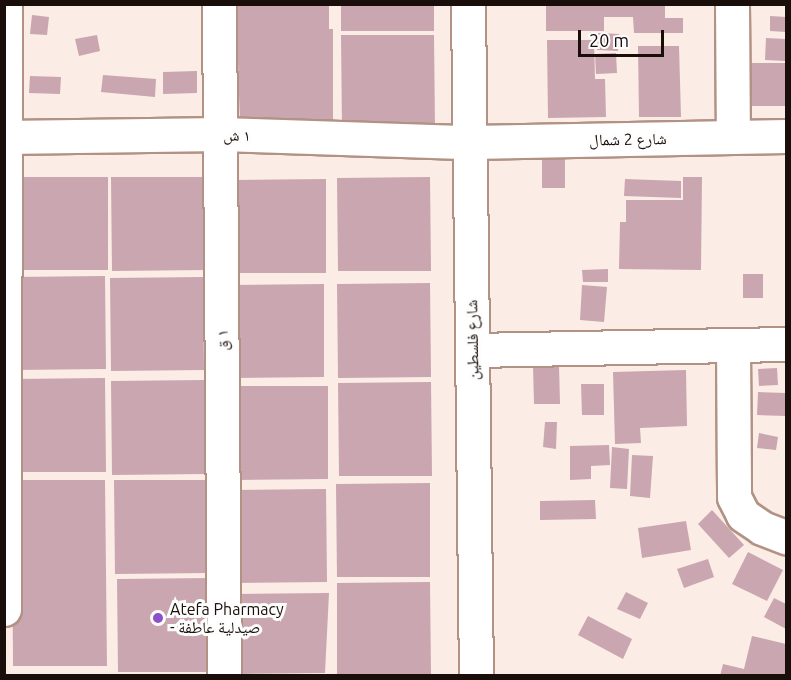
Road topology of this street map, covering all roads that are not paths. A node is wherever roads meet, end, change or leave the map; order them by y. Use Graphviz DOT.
graph roads {
  1 [pos="5,4"];
  2 [pos="219,4"];
  3 [pos="468,4"];
  4 [pos="732,4"];
  5 [pos="222,134"];
  6 [pos="786,136"];
  7 [pos="5,137"];
  8 [pos="733,137"];
  9 [pos="469,142"];
  10 [pos="786,344"];
  11 [pos="733,345"];
  12 [pos="472,350"];
  13 [pos="786,537"];
  14 [pos="4,609"];
  15 [pos="224,675"];
  16 [pos="476,675"];
  1 -- 7 [label="street"];
  2 -- 5 [label="street, ١ ق"];
  3 -- 9 [label="street, شارع فلسطين"];
  4 -- 8 [label="street"];
  5 -- 7 [label="street, ١ ش"];
  5 -- 9 [label="street, ١ ش"];
  5 -- 15 [label="street, ١ ق"];
  6 -- 8 [label="street, شارع 2 شمال"];
  7 -- 14 [label="street"];
  8 -- 9 [label="street, شارع 2 شمال"];
  9 -- 12 [label="street, شارع فلسطين"];
  10 -- 11 [label="street"];
  11 -- 12 [label="street"];
  11 -- 13 [label="street"];
  12 -- 16 [label="street, شارع فلسطين"];
}
